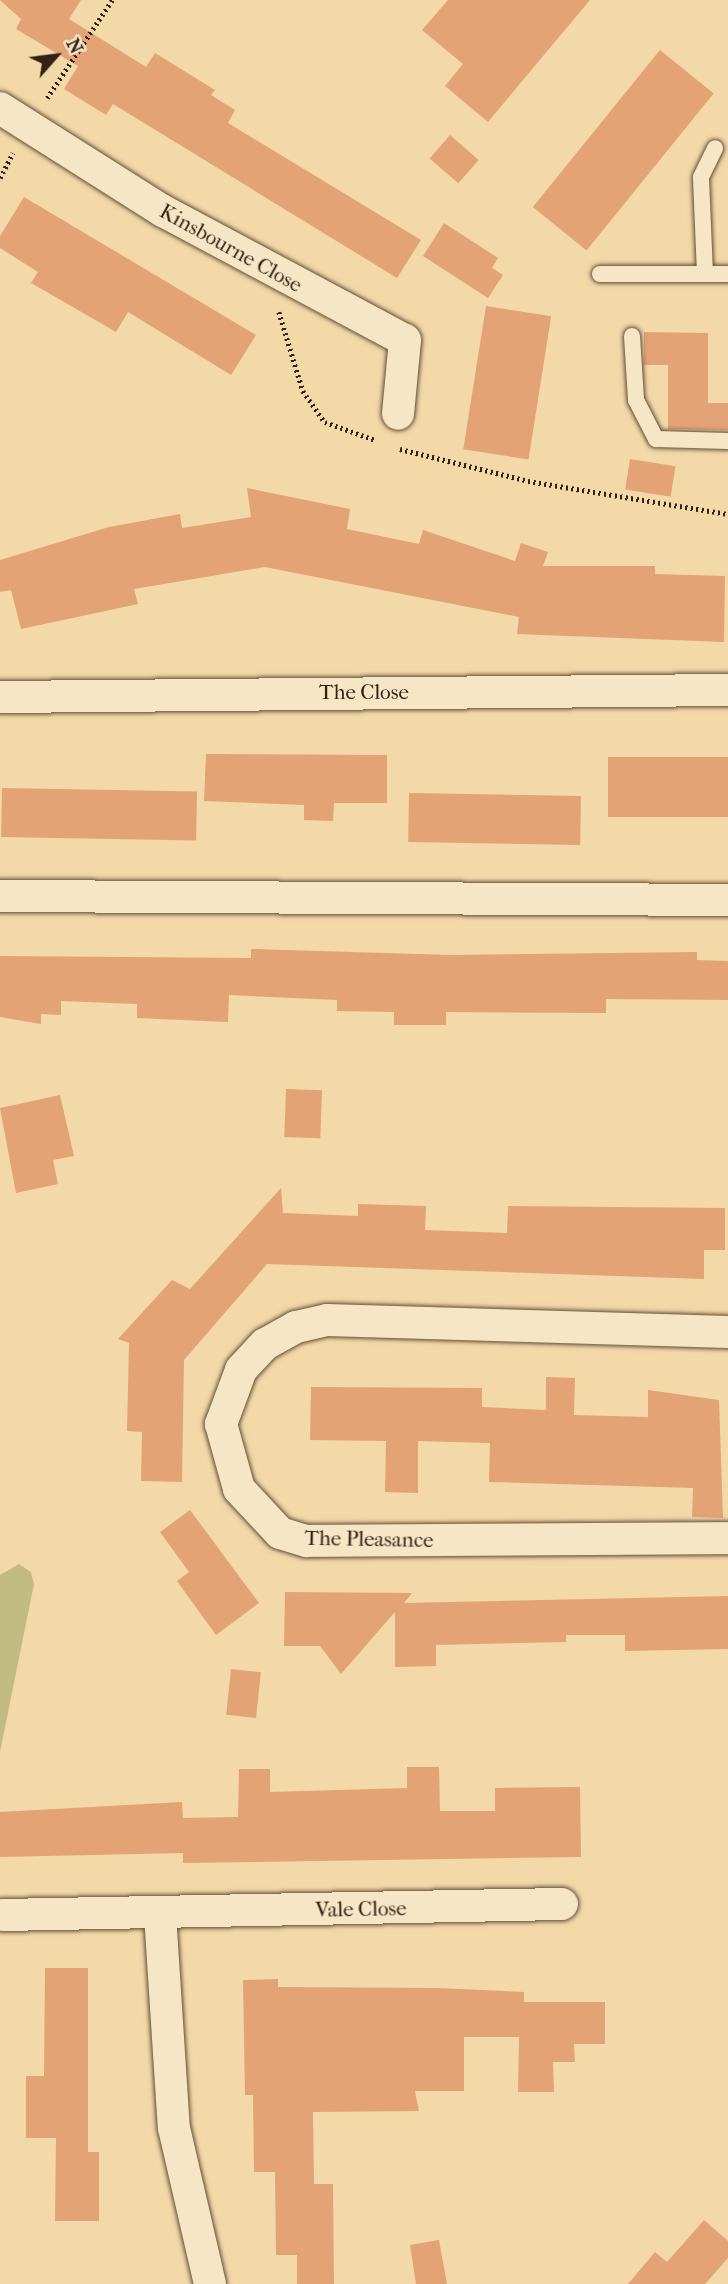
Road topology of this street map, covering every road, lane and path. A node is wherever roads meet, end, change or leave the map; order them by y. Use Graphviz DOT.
graph roads {
  1 [pos="113,0"];
  2 [pos="0,108"];
  3 [pos="26,129"];
  4 [pos="715,148"];
  5 [pos="0,178"];
  6 [pos="266,268"];
  7 [pos="600,274"];
  8 [pos="728,274"];
  9 [pos="705,275"];
  10 [pos="632,336"];
  11 [pos="398,414"];
  12 [pos="728,441"];
  13 [pos="383,443"];
  14 [pos="394,447"];
  15 [pos="728,514"];
  16 [pos="728,690"];
  17 [pos="0,697"];
  18 [pos="0,896"];
  19 [pos="728,900"];
  20 [pos="728,1332"];
  21 [pos="728,1538"];
  22 [pos="562,1904"];
  23 [pos="160,1914"];
  24 [pos="3,1915"];
  25 [pos="211,2284"];
  1 -- 3 [label="path"];
  2 -- 3 [label="street, Kinsbourne Close"];
  3 -- 5 [label="path"];
  3 -- 6 [label="street, Kinsbourne Close"];
  4 -- 9 [label="lane"];
  6 -- 11 [label="street, Kinsbourne Close"];
  6 -- 13 [label="path"];
  7 -- 9 [label="lane"];
  8 -- 9 [label="lane"];
  10 -- 12 [label="lane"];
  14 -- 15 [label="path"];
  16 -- 17 [label="street, The Close"];
  18 -- 19 [label="street"];
  20 -- 21 [label="street, The Pleasance"];
  22 -- 23 [label="street, Vale Close"];
  23 -- 24 [label="street, Vale Close"];
  23 -- 25 [label="street"];
}
